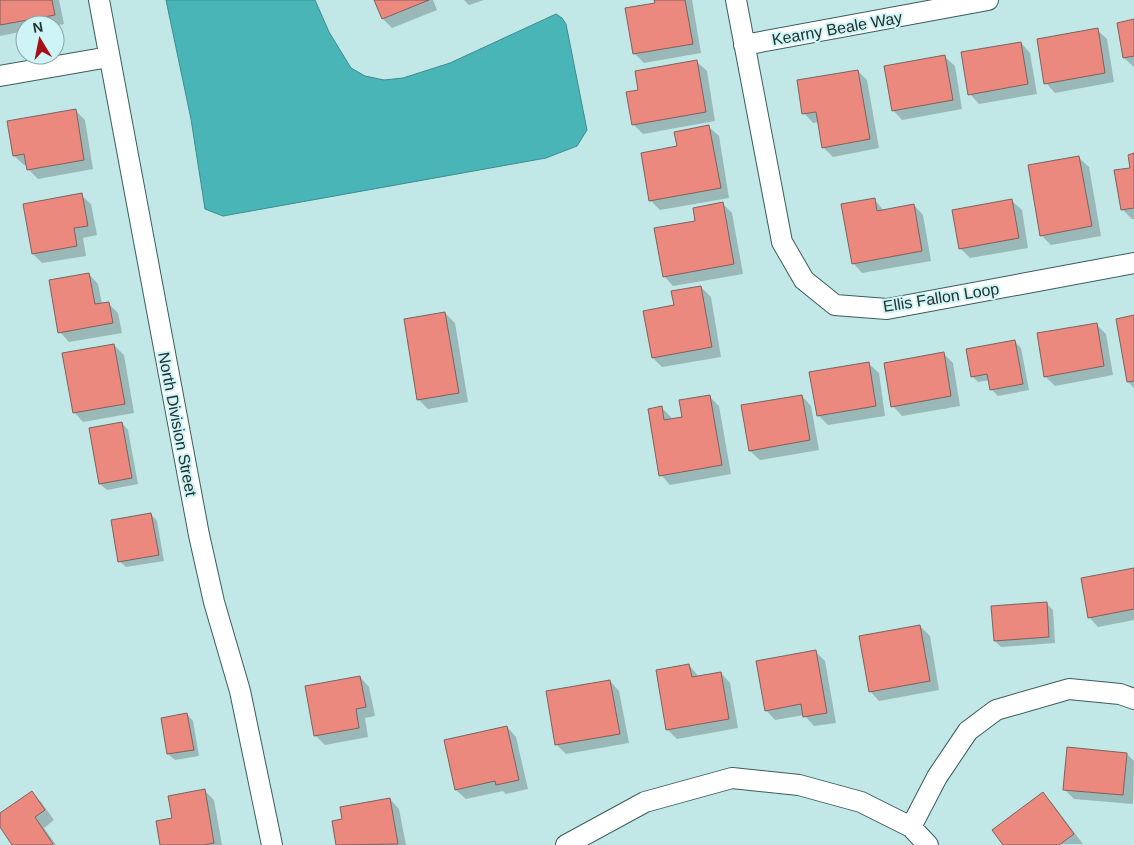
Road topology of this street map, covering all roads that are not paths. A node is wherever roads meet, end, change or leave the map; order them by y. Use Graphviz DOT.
graph roads {
  1 [pos="99,0"];
  2 [pos="736,0"];
  3 [pos="988,0"];
  4 [pos="744,45"];
  5 [pos="109,56"];
  6 [pos="0,76"];
  7 [pos="1134,263"];
  8 [pos="1134,699"];
  9 [pos="912,827"];
  10 [pos="272,845"];
  11 [pos="566,845"];
  12 [pos="928,845"];
  1 -- 5 [label="street, North Division Street"];
  2 -- 4 [label="street, Ellis Fallon Loop"];
  3 -- 4 [label="street, Kearny Beale Way"];
  4 -- 7 [label="street, Ellis Fallon Loop"];
  5 -- 6 [label="street"];
  5 -- 10 [label="street, North Division Street"];
  8 -- 9 [label="street"];
  9 -- 11 [label="street"];
  9 -- 12 [label="street"];
}
